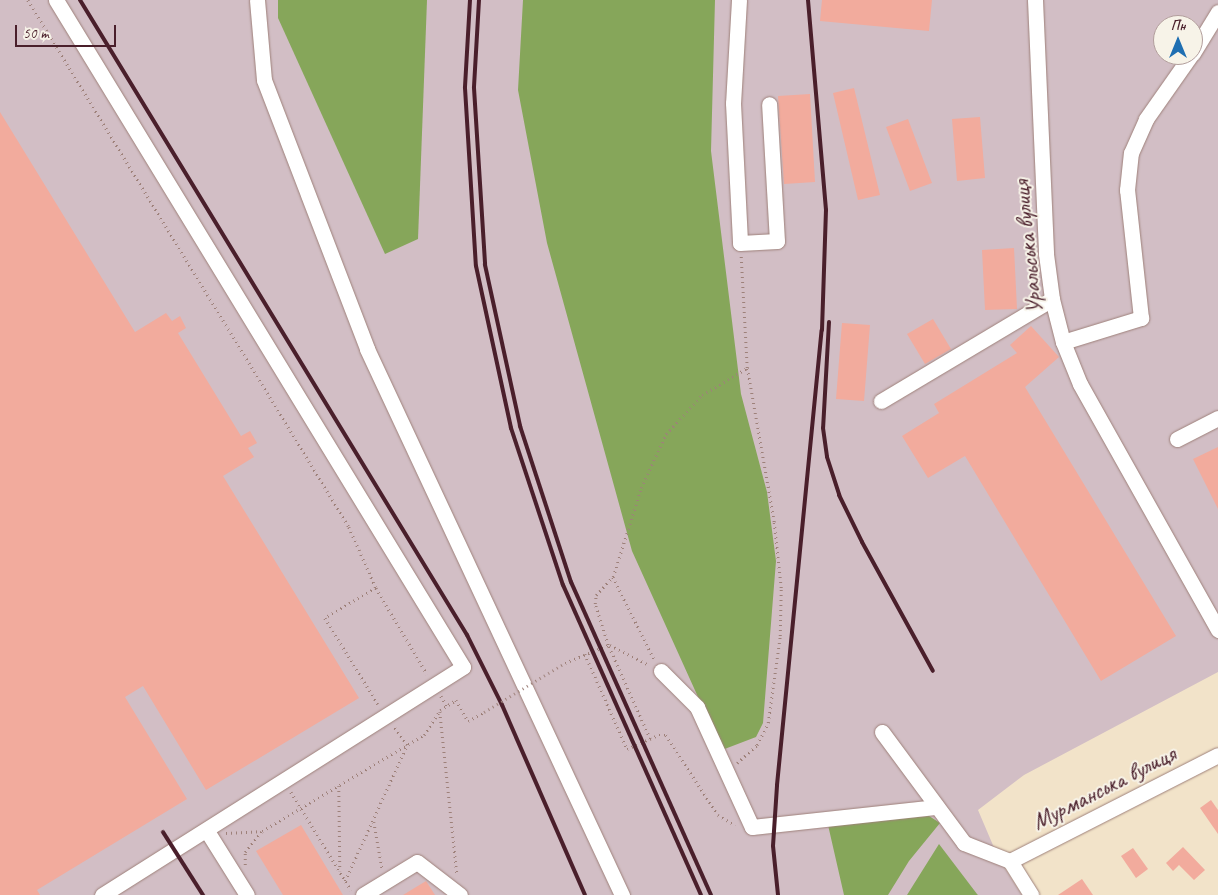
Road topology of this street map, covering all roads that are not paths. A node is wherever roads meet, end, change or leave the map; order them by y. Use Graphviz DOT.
graph roads {
  1 [pos="56,0"];
  2 [pos="257,0"];
  3 [pos="738,0"];
  4 [pos="1035,0"];
  5 [pos="1218,12"];
  6 [pos="1203,36"];
  7 [pos="1184,65"];
  8 [pos="769,104"];
  9 [pos="1052,299"];
  10 [pos="1063,342"];
  11 [pos="881,401"];
  12 [pos="1218,418"];
  13 [pos="1177,439"];
  14 [pos="1218,630"];
  15 [pos="661,671"];
  16 [pos="882,732"];
  17 [pos="1218,755"];
  18 [pos="937,807"];
  19 [pos="207,831"];
  20 [pos="1010,861"];
  21 [pos="102,895"];
  22 [pos="247,895"];
  23 [pos="363,895"];
  24 [pos="460,895"];
  25 [pos="622,895"];
  26 [pos="1031,895"];
  1 -- 19 [label="street"];
  2 -- 25 [label="street"];
  3 -- 8 [label="street"];
  4 -- 9 [label="street, Уральська вулиця"];
  5 -- 6 [label="street"];
  7 -- 10 [label="street"];
  9 -- 10 [label="street, Уральська вулиця"];
  9 -- 11 [label="street"];
  10 -- 14 [label="street, Уральська вулиця"];
  12 -- 13 [label="street"];
  15 -- 18 [label="street"];
  16 -- 18 [label="street"];
  17 -- 20 [label="street, Мурманська вулиця"];
  18 -- 20 [label="street"];
  19 -- 21 [label="street"];
  19 -- 22 [label="street"];
  20 -- 26 [label="street"];
  23 -- 24 [label="street"];
}
